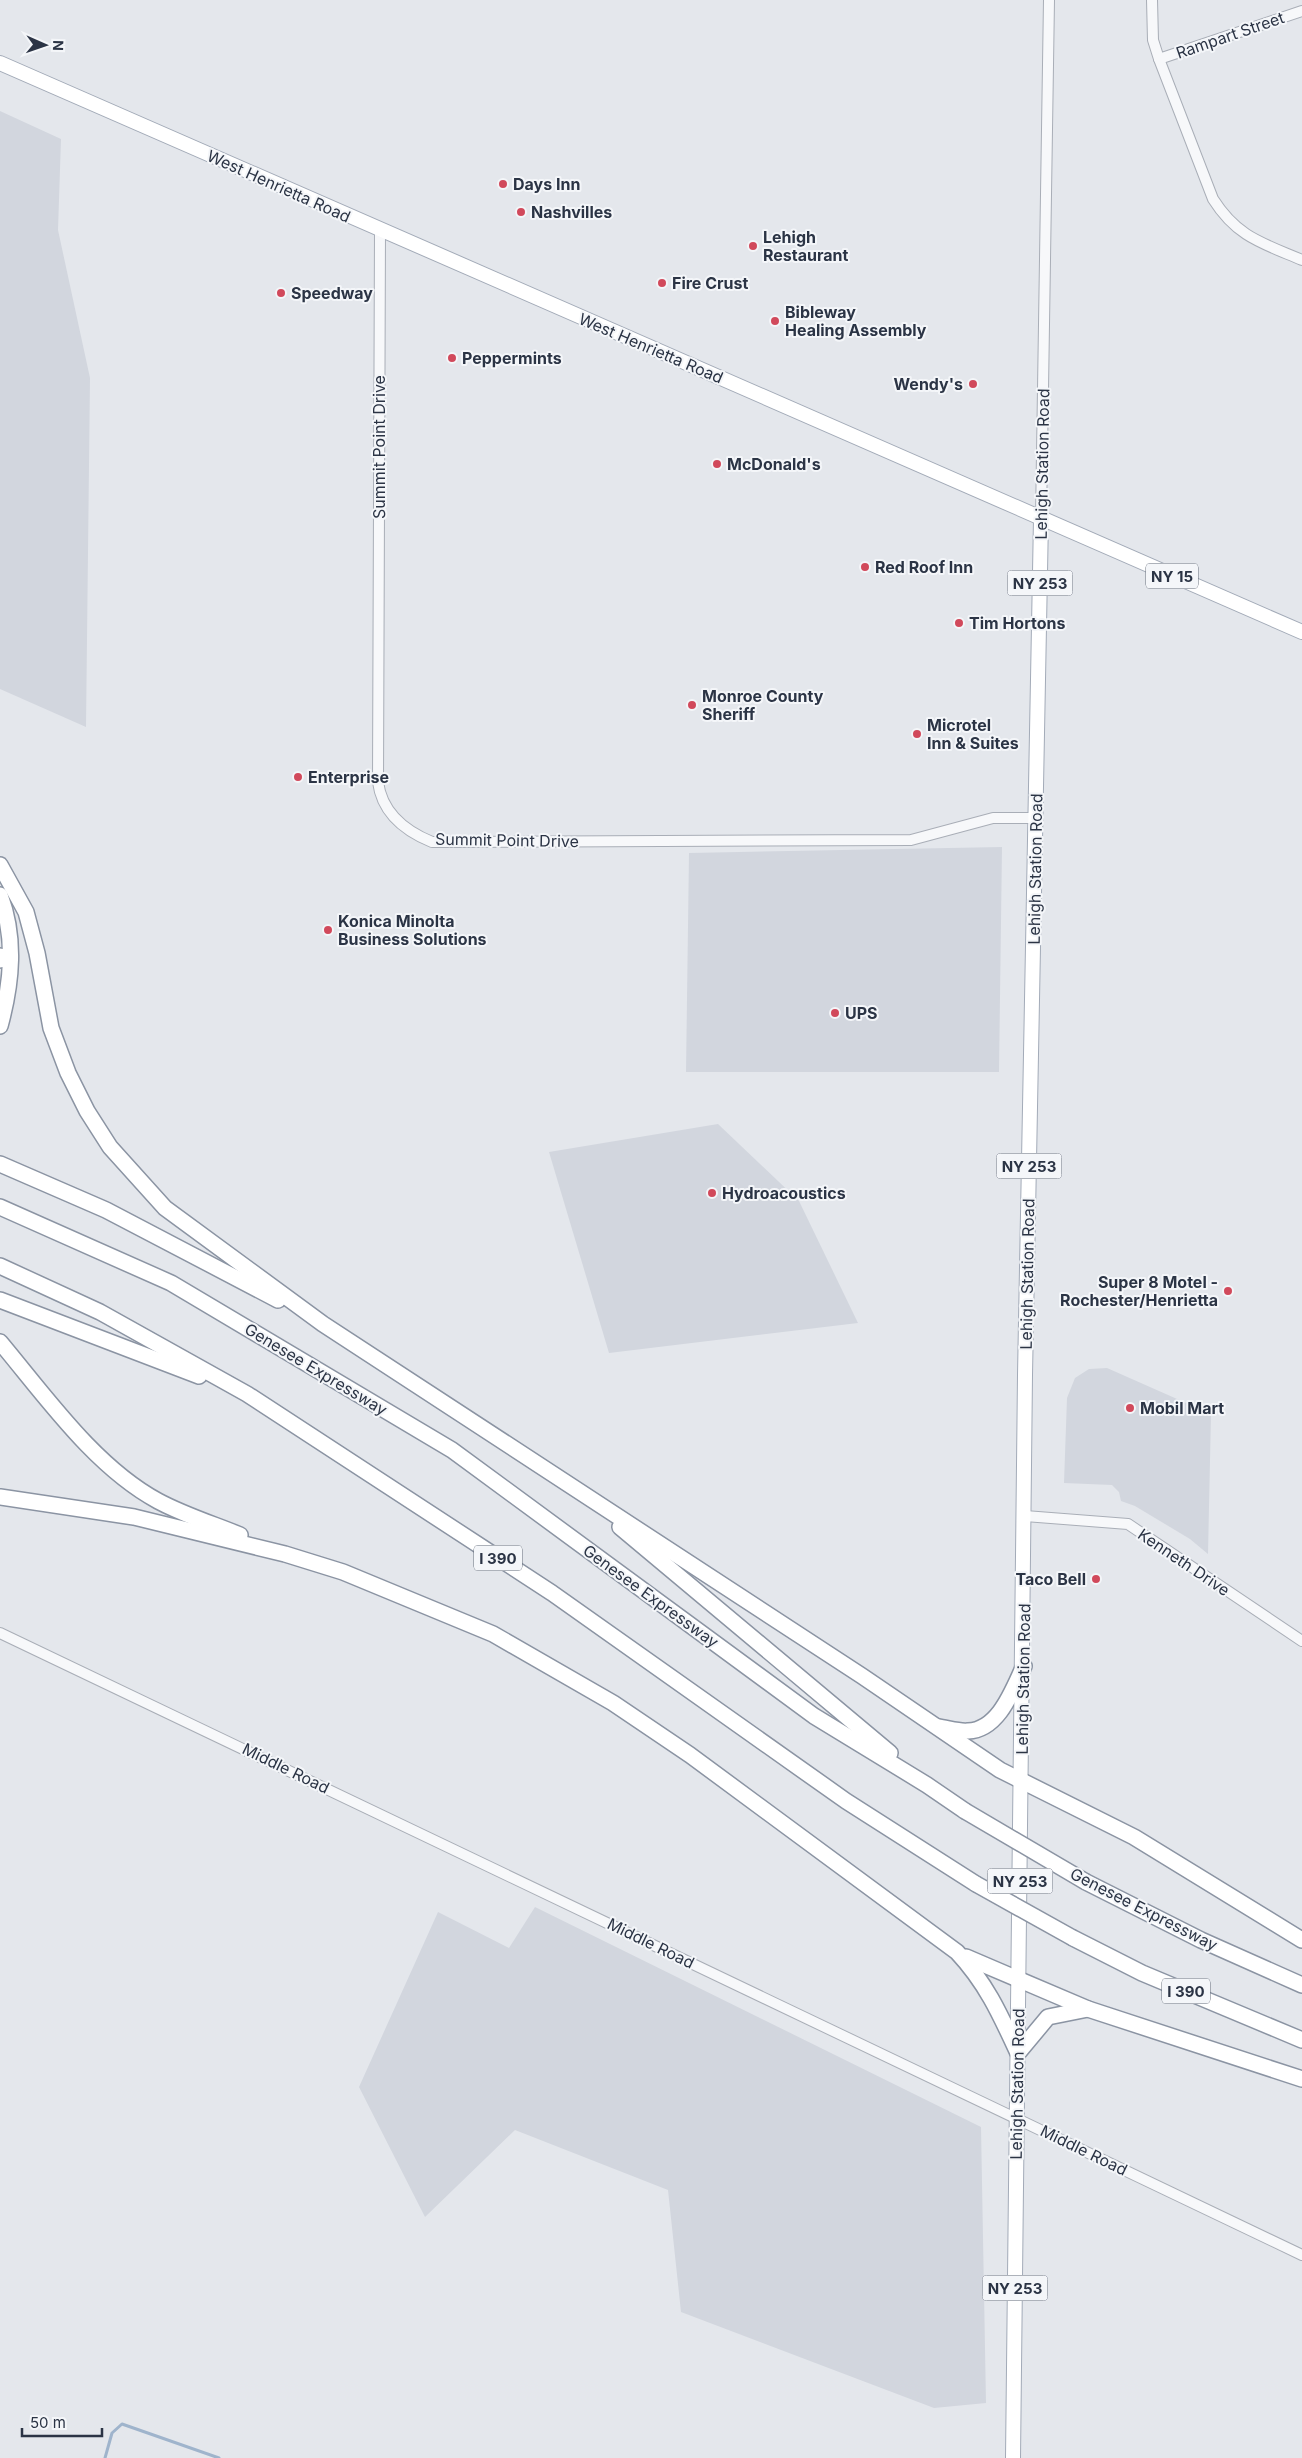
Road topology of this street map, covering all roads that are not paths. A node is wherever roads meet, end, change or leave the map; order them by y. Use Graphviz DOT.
graph roads {
  1 [pos="1049,0"];
  2 [pos="1152,0"];
  3 [pos="1302,11"];
  4 [pos="1159,59"];
  5 [pos="0,63"];
  6 [pos="380,231"];
  7 [pos="1302,260"];
  8 [pos="1041,519"];
  9 [pos="1302,632"];
  10 [pos="1036,818"];
  11 [pos="0,865"];
  12 [pos="0,895"];
  13 [pos="0,1026"];
  14 [pos="0,1164"];
  15 [pos="0,1207"];
  16 [pos="0,1266"];
  17 [pos="0,1300"];
  18 [pos="323,1324"];
  19 [pos="0,1342"];
  20 [pos="247,1394"];
  21 [pos="567,1483"];
  22 [pos="0,1497"];
  23 [pos="1024,1516"];
  24 [pos="285,1554"];
  25 [pos="0,1632"];
  26 [pos="1302,1641"];
  27 [pos="1024,1666"];
  28 [pos="932,1726"];
  29 [pos="1022,1780"];
  30 [pos="927,1785"];
  31 [pos="1302,1940"];
  32 [pos="957,1952"];
  33 [pos="1019,1981"];
  34 [pos="1302,1984"];
  35 [pos="1088,2009"];
  36 [pos="1302,2040"];
  37 [pos="1018,2052"];
  38 [pos="1302,2080"];
  39 [pos="1017,2117"];
  40 [pos="1302,2255"];
  41 [pos="1013,2458"];
  1 -- 8 [label="street, Lehigh Station Road"];
  2 -- 4 [label="street"];
  3 -- 4 [label="street, Rampart Street"];
  4 -- 7 [label="street"];
  5 -- 6 [label="main road, West Henrietta Road / NY 15"];
  6 -- 8 [label="main road, West Henrietta Road / NY 15"];
  6 -- 10 [label="street, Summit Point Drive"];
  8 -- 9 [label="main road, West Henrietta Road / NY 15"];
  8 -- 10 [label="main road, Lehigh Station Road / NY 253"];
  10 -- 23 [label="main road, Lehigh Station Road / NY 253"];
  11 -- 18 [label="highway"];
  12 -- 13 [label="highway"];
  14 -- 18 [label="highway"];
  15 -- 30 [label="highway, Genesee Expressway"];
  16 -- 20 [label="highway, I 390"];
  17 -- 20 [label="highway"];
  18 -- 21 [label="highway"];
  19 -- 24 [label="highway"];
  20 -- 36 [label="highway, I 390, bridge"];
  21 -- 28 [label="highway"];
  21 -- 30 [label="highway"];
  22 -- 24 [label="highway"];
  23 -- 26 [label="street, Kenneth Drive"];
  23 -- 27 [label="main road, Lehigh Station Road / NY 253"];
  24 -- 32 [label="highway"];
  25 -- 39 [label="street, Middle Road"];
  27 -- 28 [label="highway"];
  27 -- 29 [label="main road, Lehigh Station Road / NY 253"];
  28 -- 29 [label="highway"];
  29 -- 31 [label="highway"];
  29 -- 33 [label="main road, Lehigh Station Road / NY 253"];
  30 -- 34 [label="highway, Genesee Expressway, bridge"];
  32 -- 33 [label="highway"];
  32 -- 37 [label="highway"];
  33 -- 35 [label="highway"];
  33 -- 37 [label="main road, Lehigh Station Road / NY 253"];
  35 -- 37 [label="highway"];
  35 -- 38 [label="highway"];
  37 -- 39 [label="main road, Lehigh Station Road / NY 253"];
  39 -- 40 [label="street, Middle Road"];
  39 -- 41 [label="main road, Lehigh Station Road / NY 253"];
}
